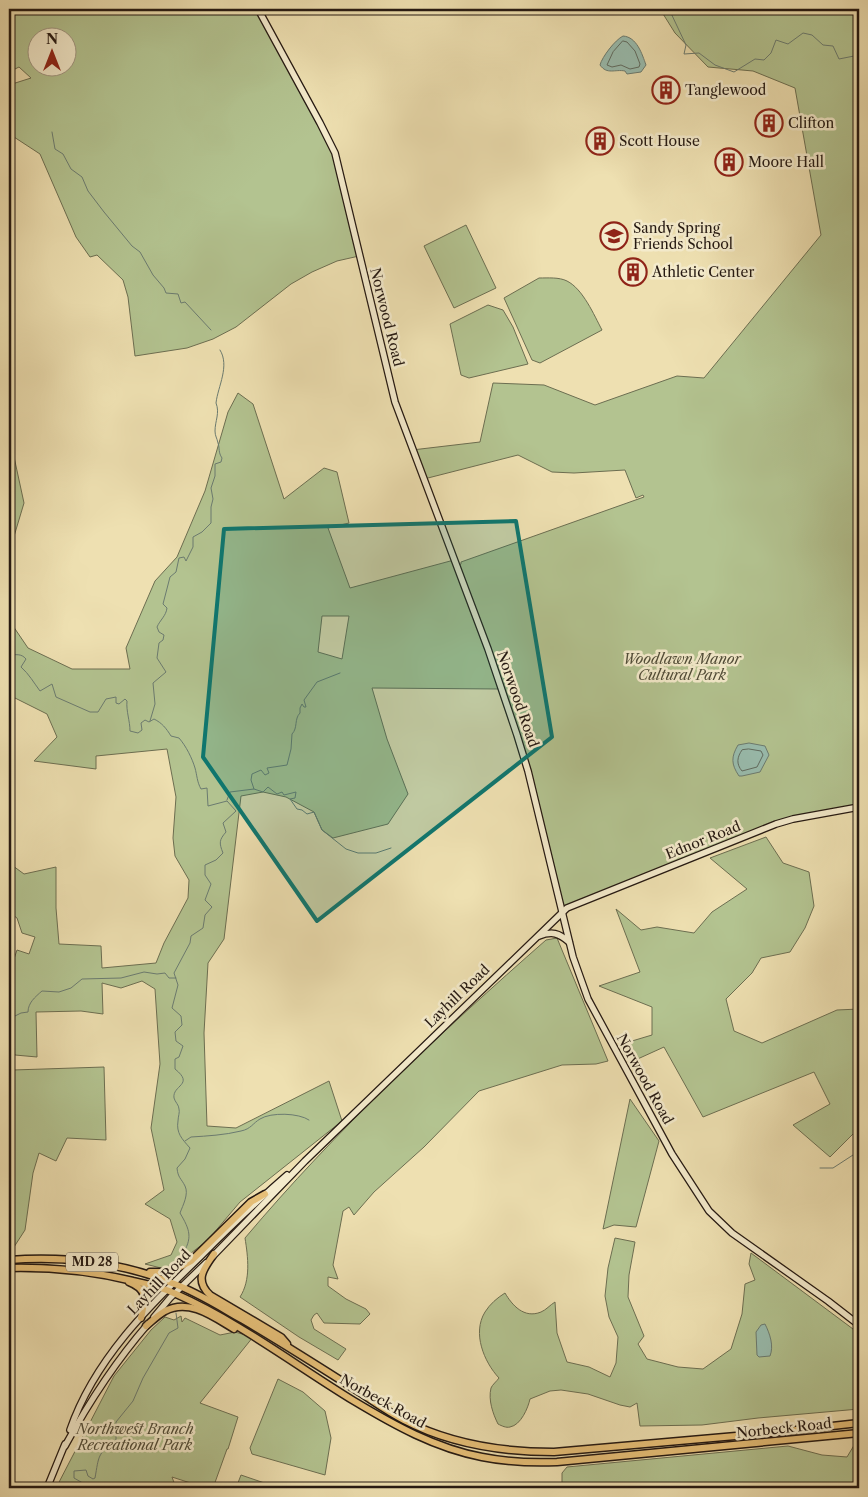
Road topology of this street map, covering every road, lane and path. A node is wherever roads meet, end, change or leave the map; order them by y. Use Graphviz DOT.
graph roads {
  1 [pos="258,9"];
  2 [pos="859,807"];
  3 [pos="561,912"];
  4 [pos="535,938"];
  5 [pos="569,942"];
  6 [pos="305,1161"];
  7 [pos="265,1194"];
  8 [pos="214,1254"];
  9 [pos="9,1260"];
  10 [pos="9,1268"];
  11 [pos="131,1270"];
  12 [pos="111,1276"];
  13 [pos="173,1283"];
  14 [pos="182,1287"];
  15 [pos="166,1290"];
  16 [pos="175,1293"];
  17 [pos="141,1318"];
  18 [pos="859,1325"];
  19 [pos="146,1326"];
  20 [pos="266,1344"];
  21 [pos="293,1351"];
  22 [pos="859,1423"];
  23 [pos="859,1433"];
  24 [pos="65,1446"];
  25 [pos="48,1488"];
  1 -- 3 [label="main road, Norwood Road"];
  2 -- 3 [label="main road, Ednor Road"];
  3 -- 4 [label="main road, Layhill Road"];
  3 -- 5 [label="main road, Norwood Road"];
  4 -- 5 [label="main road"];
  4 -- 6 [label="main road, Layhill Road"];
  5 -- 18 [label="main road, Norwood Road"];
  6 -- 7 [label="main road, Layhill Road"];
  6 -- 8 [label="main road, Layhill Road"];
  7 -- 11 [label="main road"];
  7 -- 13 [label="main road, Layhill Road"];
  8 -- 14 [label="main road, Layhill Road"];
  8 -- 21 [label="main road"];
  9 -- 11 [label="main road, Norbeck Road / MD 28"];
  10 -- 12 [label="main road, Norbeck Road / MD 28"];
  11 -- 13 [label="main road, Norbeck Road / MD 28"];
  12 -- 15 [label="main road, Norbeck Road / MD 28"];
  12 -- 17 [label="main road"];
  13 -- 14 [label="main road, Norbeck Road / MD 28"];
  13 -- 15 [label="main road, Layhill Road"];
  14 -- 16 [label="main road, Layhill Road"];
  14 -- 21 [label="main road, Norbeck Road"];
  15 -- 16 [label="main road, Norbeck Road / MD 28"];
  15 -- 17 [label="main road, Layhill Road"];
  16 -- 19 [label="main road, Layhill Road"];
  16 -- 20 [label="main road, Norbeck Road"];
  17 -- 24 [label="main road, Layhill Road"];
  19 -- 20 [label="main road"];
  19 -- 24 [label="main road, Layhill Road"];
  20 -- 23 [label="main road, Norbeck Road"];
  21 -- 22 [label="main road, Norbeck Road"];
  24 -- 25 [label="main road, Layhill Road"];
}
